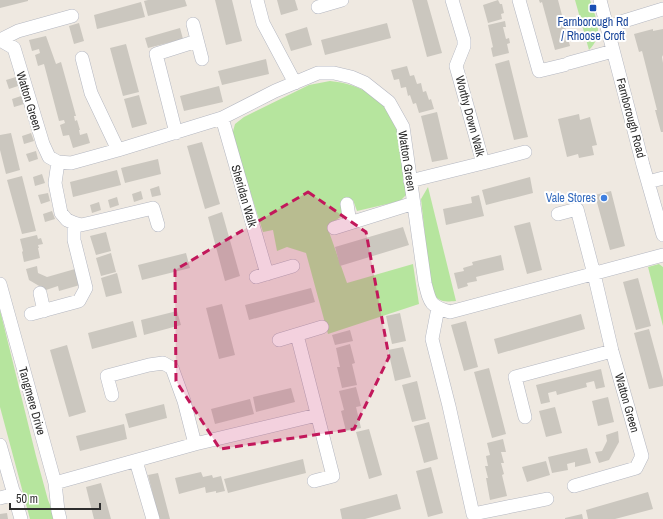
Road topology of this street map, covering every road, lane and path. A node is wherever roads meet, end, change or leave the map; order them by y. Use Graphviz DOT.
graph roads {
  1 [pos="257,0"];
  2 [pos="342,0"];
  3 [pos="452,0"];
  4 [pos="519,0"];
  5 [pos="600,0"];
  6 [pos="318,7"];
  7 [pos="663,9"];
  8 [pos="72,16"];
  9 [pos="193,24"];
  10 [pos="608,28"];
  11 [pos="0,40"];
  12 [pos="197,41"];
  13 [pos="613,51"];
  14 [pos="82,58"];
  15 [pos="202,59"];
  16 [pos="295,83"];
  17 [pos="222,118"];
  18 [pos="176,133"];
  19 [pos="118,150"];
  20 [pos="526,152"];
  21 [pos="58,162"];
  22 [pos="483,163"];
  23 [pos="663,178"];
  24 [pos="410,181"];
  25 [pos="648,182"];
  26 [pos="347,204"];
  27 [pos="414,204"];
  28 [pos="558,214"];
  29 [pos="350,223"];
  30 [pos="74,224"];
  31 [pos="158,226"];
  32 [pos="334,228"];
  33 [pos="663,235"];
  34 [pos="663,255"];
  35 [pos="293,266"];
  36 [pos="594,274"];
  37 [pos="0,288"];
  38 [pos="40,293"];
  39 [pos="438,308"];
  40 [pos="44,311"];
  41 [pos="31,314"];
  42 [pos="322,326"];
  43 [pos="297,335"];
  44 [pos="279,340"];
  45 [pos="612,350"];
  46 [pos="112,395"];
  47 [pos="317,415"];
  48 [pos="526,416"];
  49 [pos="195,444"];
  50 [pos="0,445"];
  51 [pos="136,461"];
  52 [pos="314,481"];
  53 [pos="55,483"];
  54 [pos="574,486"];
  55 [pos="14,494"];
  56 [pos="0,498"];
  57 [pos="547,499"];
  58 [pos="21,519"];
  59 [pos="60,519"];
  60 [pos="153,519"];
  1 -- 16 [label="street"];
  2 -- 6 [label="street"];
  3 -- 22 [label="street, Worthy Down Walk"];
  4 -- 13 [label="street"];
  5 -- 10 [label="street, Farnborough Road"];
  7 -- 10 [label="street"];
  8 -- 11 [label="street"];
  9 -- 12 [label="street"];
  10 -- 13 [label="street, Farnborough Road"];
  11 -- 21 [label="street, Watton Green"];
  12 -- 15 [label="street"];
  12 -- 18 [label="street"];
  13 -- 25 [label="street, Farnborough Road"];
  14 -- 19 [label="street"];
  16 -- 17 [label="street, Watton Green"];
  16 -- 24 [label="street, Watton Green"];
  17 -- 18 [label="street, Watton Green"];
  17 -- 35 [label="street, Sheridan Walk"];
  18 -- 19 [label="street, Watton Green"];
  19 -- 21 [label="street, Watton Green"];
  20 -- 22 [label="street, Worthy Down Walk"];
  21 -- 30 [label="street"];
  22 -- 24 [label="street, Worthy Down Walk"];
  23 -- 25 [label="street"];
  24 -- 27 [label="street, Watton Green"];
  25 -- 33 [label="street, Farnborough Road"];
  26 -- 29 [label="street"];
  27 -- 29 [label="street"];
  27 -- 39 [label="street, Watton Green"];
  28 -- 36 [label="street, Watton Green"];
  29 -- 32 [label="street"];
  30 -- 31 [label="street"];
  30 -- 40 [label="street"];
  34 -- 36 [label="street"];
  36 -- 39 [label="street"];
  36 -- 45 [label="street, Watton Green"];
  37 -- 53 [label="street, Tangmere Drive"];
  38 -- 40 [label="street"];
  39 -- 57 [label="street"];
  40 -- 41 [label="street"];
  42 -- 43 [label="street"];
  43 -- 44 [label="street"];
  43 -- 47 [label="street"];
  45 -- 48 [label="street"];
  45 -- 54 [label="street, Watton Green"];
  46 -- 49 [label="street"];
  47 -- 49 [label="street"];
  47 -- 52 [label="street"];
  49 -- 51 [label="street"];
  50 -- 55 [label="street"];
  51 -- 53 [label="street"];
  51 -- 60 [label="street"];
  53 -- 59 [label="street, Tangmere Drive"];
  55 -- 56 [label="street"];
  55 -- 58 [label="street"];
}
